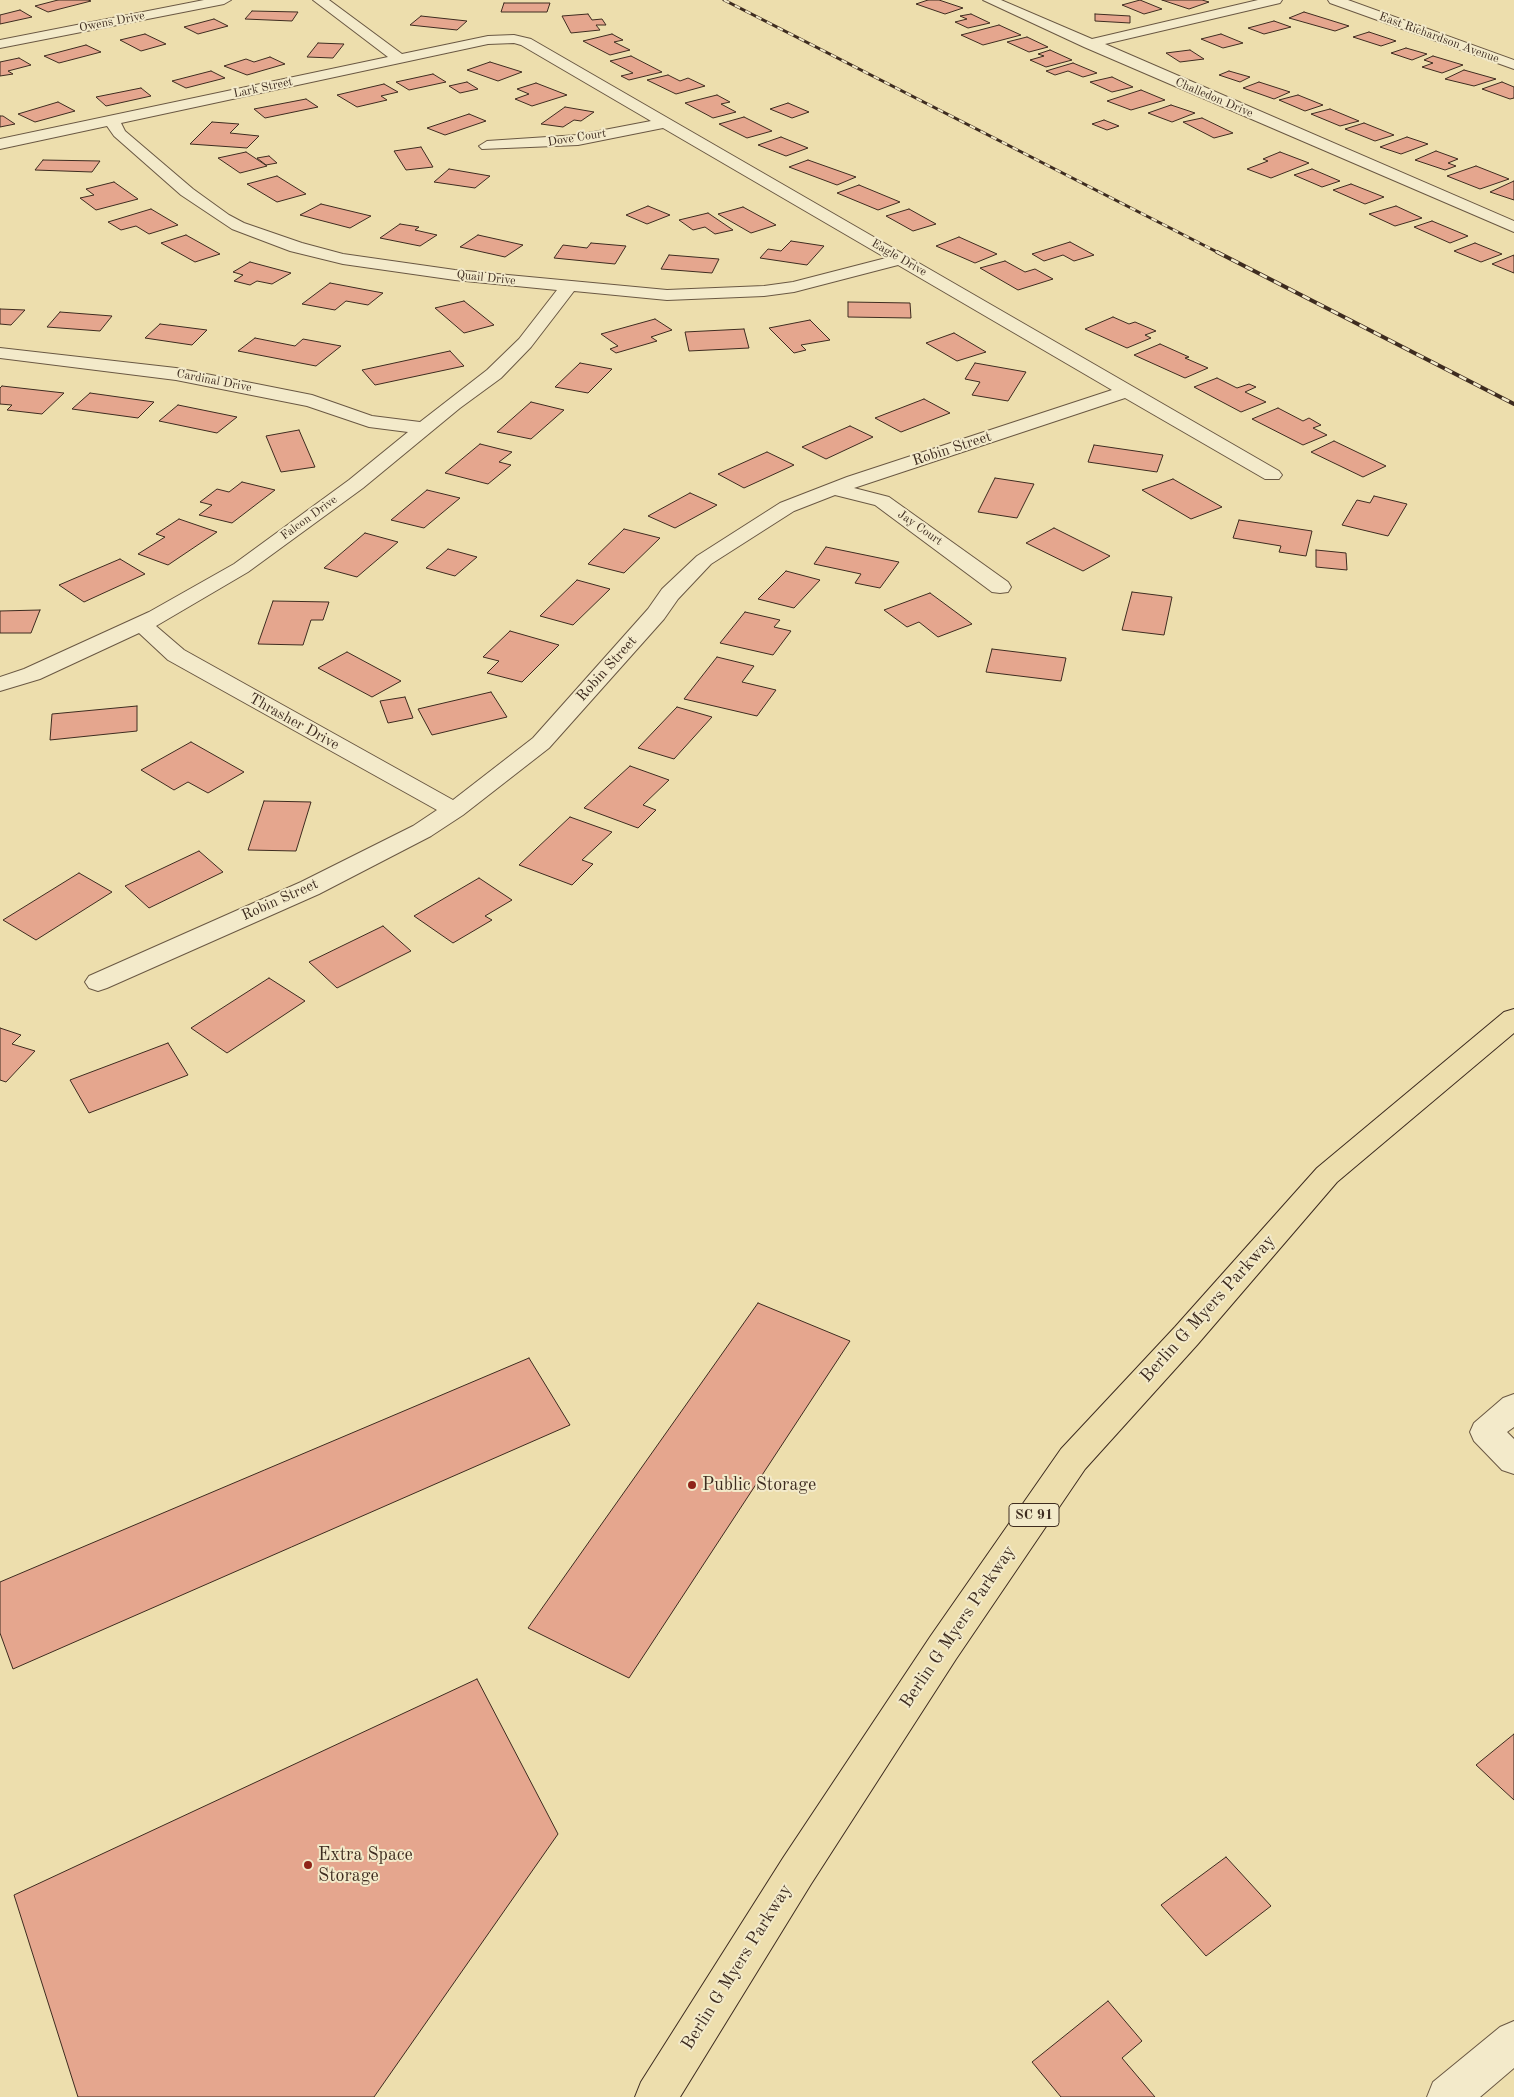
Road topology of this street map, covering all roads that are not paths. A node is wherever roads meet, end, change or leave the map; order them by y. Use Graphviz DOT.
graph roads {
  1 [pos="224,0"];
  2 [pos="320,0"];
  3 [pos="990,0"];
  4 [pos="1275,0"];
  5 [pos="1335,0"];
  6 [pos="526,42"];
  7 [pos="0,44"];
  8 [pos="1089,44"];
  9 [pos="399,59"];
  10 [pos="1514,65"];
  11 [pos="112,120"];
  12 [pos="667,124"];
  13 [pos="0,144"];
  14 [pos="487,146"];
  15 [pos="1514,227"];
  16 [pos="901,260"];
  17 [pos="570,285"];
  18 [pos="0,353"];
  19 [pos="1128,391"];
  20 [pos="424,428"];
  21 [pos="1272,475"];
  22 [pos="832,489"];
  23 [pos="1000,587"];
  24 [pos="142,624"];
  25 [pos="0,684"];
  26 [pos="454,810"];
  27 [pos="98,982"];
  28 [pos="1514,1018"];
  29 [pos="1514,1407"];
  30 [pos="1514,1460"];
  31 [pos="1514,2041"];
  32 [pos="656,2097"];
  33 [pos="1448,2097"];
  1 -- 7 [label="street, Owens Drive"];
  2 -- 9 [label="street"];
  3 -- 8 [label="street, Challedon Drive"];
  4 -- 8 [label="street"];
  5 -- 10 [label="street, East Richardson Avenue"];
  6 -- 9 [label="street, Lark Street"];
  6 -- 12 [label="street, Eagle Drive"];
  8 -- 15 [label="street, Challedon Drive"];
  9 -- 11 [label="street, Lark Street"];
  11 -- 13 [label="street, Lark Street"];
  11 -- 17 [label="street, Quail Drive"];
  12 -- 14 [label="street, Dove Court"];
  12 -- 16 [label="street, Eagle Drive"];
  16 -- 17 [label="street, Quail Drive"];
  16 -- 19 [label="street, Eagle Drive"];
  17 -- 20 [label="street, Falcon Drive"];
  18 -- 20 [label="street, Cardinal Drive"];
  19 -- 21 [label="street, Eagle Drive"];
  19 -- 22 [label="street, Robin Street"];
  20 -- 24 [label="street, Falcon Drive"];
  22 -- 23 [label="street, Jay Court"];
  22 -- 26 [label="street, Robin Street"];
  24 -- 25 [label="street, Falcon Drive"];
  24 -- 26 [label="street, Thrasher Drive"];
  26 -- 27 [label="street, Robin Street"];
  28 -- 32 [label="main road, Berlin G Myers Parkway / SC 91"];
  29 -- 30 [label="street"];
  31 -- 33 [label="street"];
}
